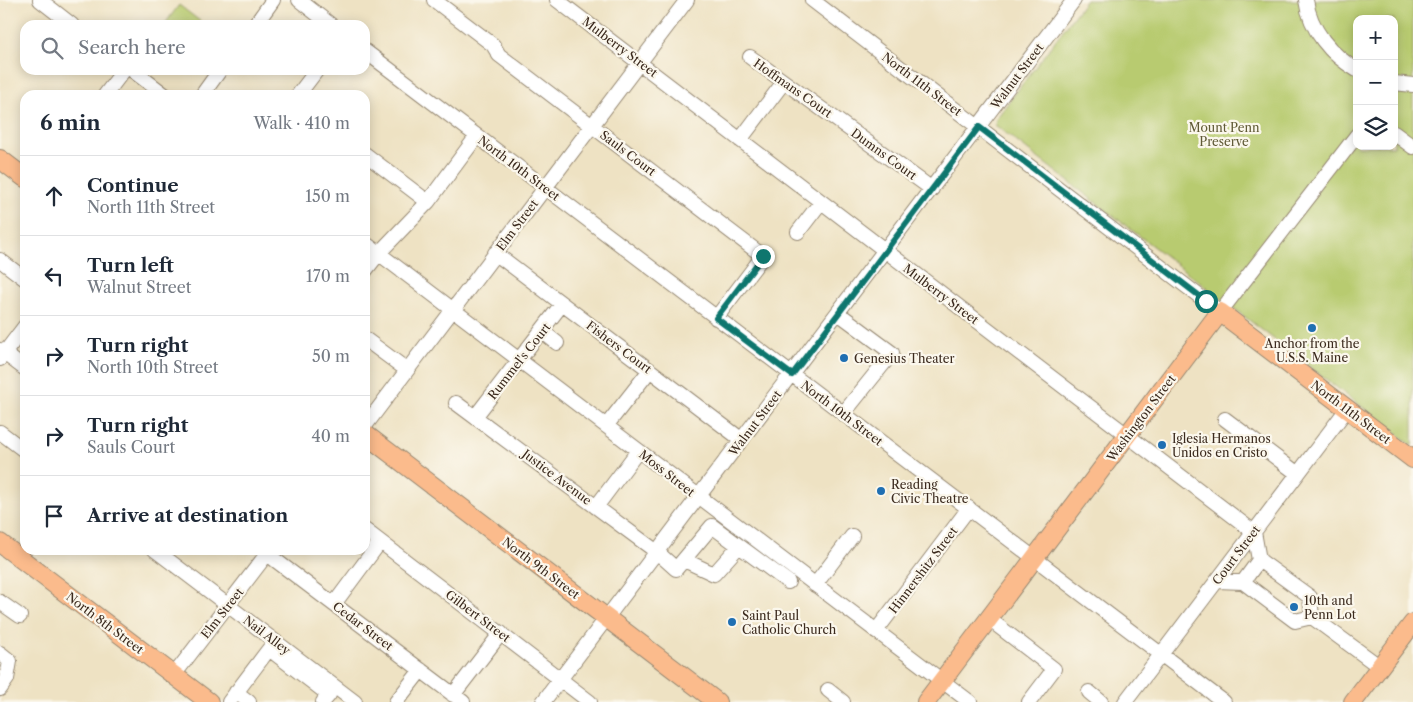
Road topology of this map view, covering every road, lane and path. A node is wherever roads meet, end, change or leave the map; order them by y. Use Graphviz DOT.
graph roads {
  1 [pos="40,0"];
  2 [pos="274,0"];
  3 [pos="299,0"];
  4 [pos="434,0"];
  5 [pos="557,0"];
  6 [pos="581,0"];
  7 [pos="812,0"];
  8 [pos="1306,0"];
  9 [pos="682,2"];
  10 [pos="1070,2"];
  11 [pos="572,11"];
  12 [pos="66,20"];
  13 [pos="258,20"];
  14 [pos="325,20"];
  15 [pos="370,55"];
  16 [pos="750,58"];
  17 [pos="640,62"];
  18 [pos="1353,67"];
  19 [pos="120,75"];
  20 [pos="139,75"];
  21 [pos="216,75"];
  22 [pos="313,75"];
  23 [pos="783,83"];
  24 [pos="1398,83"];
  25 [pos="1413,85"];
  26 [pos="108,90"];
  27 [pos="158,90"];
  28 [pos="206,90"];
  29 [pos="302,90"];
  30 [pos="836,118"];
  31 [pos="592,126"];
  32 [pos="979,127"];
  33 [pos="477,136"];
  34 [pos="1398,136"];
  35 [pos="740,140"];
  36 [pos="1353,140"];
  37 [pos="1413,147"];
  38 [pos="0,158"];
  39 [pos="370,158"];
  40 [pos="20,174"];
  41 [pos="545,188"];
  42 [pos="932,189"];
  43 [pos="428,202"];
  44 [pos="821,202"];
  45 [pos="798,232"];
  46 [pos="370,247"];
  47 [pos="885,251"];
  48 [pos="379,253"];
  49 [pos="495,253"];
  50 [pos="0,260"];
  51 [pos="370,265"];
  52 [pos="20,275"];
  53 [pos="562,304"];
  54 [pos="453,309"];
  55 [pos="1220,312"];
  56 [pos="838,313"];
  57 [pos="716,318"];
  58 [pos="542,331"];
  59 [pos="20,332"];
  60 [pos="370,343"];
  61 [pos="557,343"];
  62 [pos="1,354"];
  63 [pos="519,361"];
  64 [pos="20,367"];
  65 [pos="407,370"];
  66 [pos="650,370"];
  67 [pos="792,375"];
  68 [pos="456,403"];
  69 [pos="1347,409"];
  70 [pos="843,414"];
  71 [pos="475,417"];
  72 [pos="370,419"];
  73 [pos="1226,419"];
  74 [pos="606,426"];
  75 [pos="0,432"];
  76 [pos="1128,435"];
  77 [pos="370,438"];
  78 [pos="742,440"];
  79 [pos="20,447"];
  80 [pos="638,451"];
  81 [pos="1413,459"];
  82 [pos="1298,474"];
  83 [pos="699,497"];
  84 [pos="596,507"];
  85 [pos="969,508"];
  86 [pos="1254,532"];
  87 [pos="370,534"];
  88 [pos="852,536"];
  89 [pos="380,542"];
  90 [pos="0,543"];
  91 [pos="739,546"];
  92 [pos="657,552"];
  93 [pos="162,555"];
  94 [pos="264,555"];
  95 [pos="272,555"];
  96 [pos="1035,558"];
  97 [pos="684,560"];
  98 [pos="1259,560"];
  99 [pos="786,574"];
  100 [pos="1217,581"];
  101 [pos="1243,582"];
  102 [pos="815,585"];
  103 [pos="0,602"];
  104 [pos="334,604"];
  105 [pos="228,605"];
  106 [pos="20,616"];
  107 [pos="1312,617"];
  108 [pos="607,618"];
  109 [pos="988,619"];
  110 [pos="1413,623"];
  111 [pos="876,631"];
  112 [pos="500,633"];
  113 [pos="0,653"];
  114 [pos="1161,654"];
  115 [pos="1380,667"];
  116 [pos="421,670"];
  117 [pos="174,675"];
  118 [pos="560,680"];
  119 [pos="942,681"];
  120 [pos="0,689"];
  121 [pos="828,690"];
  122 [pos="1089,692"];
  123 [pos="233,697"];
  124 [pos="458,698"];
  125 [pos="209,702"];
  126 [pos="249,702"];
  127 [pos="323,702"];
  128 [pos="355,702"];
  129 [pos="396,702"];
  130 [pos="543,702"];
  131 [pos="590,702"];
  132 [pos="717,702"];
  133 [pos="843,702"];
  134 [pos="926,702"];
  135 [pos="970,702"];
  136 [pos="1029,702"];
  137 [pos="1101,702"];
  138 [pos="1126,702"];
  139 [pos="1224,702"];
  140 [pos="1353,702"];
  1 -- 12 [label="street"];
  2 -- 13 [label="street"];
  3 -- 14 [label="street"];
  4 -- 31 [label="street, Sauls Court"];
  5 -- 11 [label="street, Mulberry Street"];
  6 -- 11 [label="street"];
  7 -- 32 [label="street, North 11th Street"];
  8 -- 18 [label="street"];
  9 -- 17 [label="street, Elm Street"];
  10 -- 32 [label="street, Walnut Street"];
  11 -- 17 [label="street, Mulberry Street"];
  15 -- 33 [label="street, North 10th Street"];
  16 -- 23 [label="street, Hoffmans Court"];
  17 -- 31 [label="street, Elm Street"];
  17 -- 35 [label="street, Mulberry Street"];
  19 -- 26 [label="street"];
  20 -- 27 [label="street"];
  21 -- 28 [label="street"];
  22 -- 29 [label="street"];
  23 -- 30 [label="street, Hoffmans Court"];
  23 -- 35 [label="street"];
  24 -- 25 [label="street"];
  30 -- 42 [label="street, Dumns Court"];
  31 -- 41 [label="street, Elm Street"];
  31 -- 57 [label="street, Sauls Court"];
  32 -- 42 [label="street, Walnut Street"];
  32 -- 55 [label="street, North 11th Street"];
  33 -- 41 [label="street, North 10th Street"];
  33 -- 43 [label="street"];
  34 -- 37 [label="street"];
  35 -- 44 [label="street, Mulberry Street"];
  36 -- 55 [label="street, Washington Street"];
  38 -- 40 [label="main road"];
  39 -- 43 [label="street"];
  41 -- 49 [label="street, Elm Street"];
  41 -- 57 [label="street, North 10th Street"];
  42 -- 47 [label="street, Walnut Street"];
  43 -- 48 [label="street"];
  44 -- 45 [label="street"];
  44 -- 47 [label="street, Mulberry Street"];
  46 -- 48 [label="street, Moss Street"];
  47 -- 56 [label="street, Walnut Street"];
  47 -- 76 [label="street, Mulberry Street"];
  48 -- 51 [label="street"];
  48 -- 54 [label="street, Moss Street"];
  49 -- 53 [label="street, Fishers Court"];
  49 -- 54 [label="street, Elm Street"];
  50 -- 52 [label="street"];
  53 -- 58 [label="street, Rummel's Court"];
  53 -- 66 [label="street, Fishers Court"];
  54 -- 63 [label="street, Moss Street"];
  54 -- 65 [label="street, Elm Street"];
  55 -- 69 [label="main road, North 11th Street"];
  55 -- 76 [label="main road, Washington Street"];
  56 -- 67 [label="street, Walnut Street"];
  56 -- 70 [label="street"];
  57 -- 67 [label="street, North 10th Street"];
  58 -- 61 [label="street"];
  58 -- 63 [label="street, Rummel's Court"];
  59 -- 62 [label="street"];
  60 -- 65 [label="street"];
  62 -- 64 [label="street"];
  63 -- 71 [label="street, Rummel's Court"];
  63 -- 74 [label="street, Moss Street"];
  65 -- 72 [label="street, Elm Street"];
  66 -- 74 [label="street"];
  66 -- 78 [label="street, Fishers Court"];
  67 -- 70 [label="street, North 10th Street"];
  67 -- 78 [label="street, Walnut Street"];
  68 -- 71 [label="street, Justice Avenue"];
  69 -- 81 [label="main road, North 11th Street"];
  69 -- 82 [label="street, Court Street"];
  70 -- 85 [label="street, North 10th Street"];
  71 -- 84 [label="street, Justice Avenue"];
  73 -- 82 [label="street"];
  74 -- 80 [label="street, Moss Street"];
  75 -- 79 [label="street"];
  76 -- 86 [label="street, Mulberry Street"];
  76 -- 96 [label="main road, Washington Street"];
  77 -- 108 [label="main road, North 9th Street"];
  78 -- 83 [label="street, Walnut Street"];
  80 -- 83 [label="street, Moss Street"];
  80 -- 84 [label="street"];
  82 -- 86 [label="street, Court Street"];
  83 -- 92 [label="street, Walnut Street"];
  83 -- 99 [label="street, Moss Street"];
  84 -- 92 [label="street, Justice Avenue"];
  85 -- 96 [label="street, North 10th Street"];
  85 -- 111 [label="street, Hinnershitz Street"];
  86 -- 98 [label="street"];
  86 -- 100 [label="street, Court Street"];
  87 -- 89 [label="street, Gilbert Street"];
  88 -- 102 [label="street"];
  89 -- 104 [label="street"];
  89 -- 112 [label="street, Gilbert Street"];
  90 -- 117 [label="main road, North 8th Street"];
  91 -- 97 [label="street"];
  91 -- 97 [label="street"];
  91 -- 99 [label="street"];
  92 -- 97 [label="street, Justice Avenue"];
  92 -- 108 [label="street, Walnut Street"];
  93 -- 105 [label="street, Nail Alley"];
  94 -- 105 [label="street, Elm Street"];
  95 -- 104 [label="street, Cedar Street"];
  96 -- 109 [label="main road, Washington Street"];
  96 -- 114 [label="street, North 10th Street"];
  98 -- 101 [label="street"];
  98 -- 107 [label="street"];
  99 -- 102 [label="street, Moss Street"];
  100 -- 101 [label="street"];
  100 -- 114 [label="street, Court Street"];
  101 -- 107 [label="street"];
  102 -- 111 [label="street, Moss Street"];
  103 -- 106 [label="street"];
  104 -- 116 [label="street, Cedar Street"];
  105 -- 117 [label="street, Elm Street"];
  105 -- 128 [label="street, Nail Alley"];
  107 -- 115 [label="street"];
  108 -- 118 [label="street, Walnut Street"];
  108 -- 132 [label="main road, North 9th Street"];
  109 -- 119 [label="main road, Washington Street"];
  109 -- 136 [label="street"];
  110 -- 115 [label="main road"];
  111 -- 119 [label="street, Moss Street"];
  112 -- 118 [label="street, Gilbert Street"];
  112 -- 124 [label="street"];
  113 -- 120 [label="street"];
  114 -- 138 [label="street, Court Street"];
  114 -- 139 [label="street, North 10th Street"];
  115 -- 140 [label="main road"];
  116 -- 124 [label="street, Cedar Street"];
  116 -- 129 [label="street"];
  117 -- 125 [label="main road, North 8th Street"];
  118 -- 130 [label="street, Walnut Street"];
  118 -- 131 [label="street, Gilbert Street"];
  119 -- 134 [label="main road, Washington Street"];
  119 -- 135 [label="street, Moss Street"];
  121 -- 133 [label="street"];
  122 -- 137 [label="street"];
  123 -- 126 [label="street"];
  123 -- 127 [label="street"];
}
